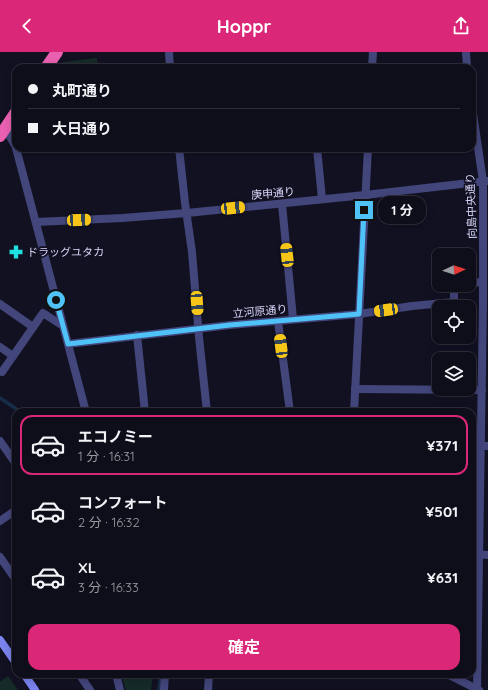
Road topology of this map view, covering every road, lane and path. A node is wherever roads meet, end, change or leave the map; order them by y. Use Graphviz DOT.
graph roads {
  1 [pos="57,52"];
  2 [pos="169,52"];
  3 [pos="373,52"];
  4 [pos="466,52"];
  5 [pos="49,64"];
  6 [pos="170,64"];
  7 [pos="372,64"];
  8 [pos="468,64"];
  9 [pos="12,118"];
  10 [pos="476,130"];
  11 [pos="3,132"];
  12 [pos="12,142"];
  13 [pos="17,152"];
  14 [pos="179,152"];
  15 [pos="317,152"];
  16 [pos="368,152"];
  17 [pos="485,181"];
  18 [pos="365,195"];
  19 [pos="322,199"];
  20 [pos="282,204"];
  21 [pos="187,213"];
  22 [pos="36,222"];
  23 [pos="476,282"];
  24 [pos="483,282"];
  25 [pos="454,292"];
  26 [pos="486,302"];
  27 [pos="0,304"];
  28 [pos="359,314"];
  29 [pos="293,320"];
  30 [pos="278,321"];
  31 [pos="63,326"];
  32 [pos="33,327"];
  33 [pos="199,329"];
  34 [pos="137,335"];
  35 [pos="68,344"];
  36 [pos="0,347"];
  37 [pos="13,356"];
  38 [pos="2,370"];
  39 [pos="355,389"];
  40 [pos="482,390"];
  41 [pos="85,408"];
  42 [pos="145,408"];
  43 [pos="207,408"];
  44 [pos="289,408"];
  45 [pos="354,408"];
  46 [pos="0,441"];
  47 [pos="485,446"];
  48 [pos="12,458"];
  49 [pos="12,513"];
  50 [pos="0,522"];
  51 [pos="480,554"];
  52 [pos="0,557"];
  53 [pos="12,574"];
  54 [pos="0,640"];
  55 [pos="12,657"];
  56 [pos="27,678"];
  57 [pos="82,678"];
  58 [pos="117,678"];
  59 [pos="165,678"];
  60 [pos="209,678"];
  61 [pos="455,678"];
  62 [pos="35,690"];
  63 [pos="90,690"];
  64 [pos="120,690"];
  65 [pos="164,690"];
  66 [pos="208,690"];
  67 [pos="478,690"];
  1 -- 5 [label="highway"];
  2 -- 6 [label="street"];
  3 -- 7 [label="street"];
  4 -- 8 [label="street"];
  9 -- 11 [label="highway"];
  10 -- 17 [label="street, 向島中央通り"];
  11 -- 12 [label="street"];
  13 -- 22 [label="street"];
  14 -- 21 [label="street"];
  15 -- 19 [label="street"];
  16 -- 18 [label="street"];
  17 -- 18 [label="street, 庚申通り"];
  17 -- 24 [label="street, 向島中央通り"];
  18 -- 19 [label="street, 庚申通り"];
  18 -- 28 [label="street"];
  19 -- 20 [label="street, 庚申通り"];
  20 -- 21 [label="street, 庚申通り"];
  20 -- 29 [label="street"];
  21 -- 22 [label="street, 庚申通り"];
  21 -- 33 [label="street"];
  22 -- 31 [label="street"];
  23 -- 24 [label="street"];
  24 -- 26 [label="street, 向島中央通り"];
  25 -- 28 [label="street, 立河原通り"];
  26 -- 40 [label="street, 向島中央通り"];
  27 -- 32 [label="street"];
  28 -- 29 [label="street, 立河原通り"];
  28 -- 39 [label="street"];
  29 -- 30 [label="street, 立河原通り"];
  30 -- 33 [label="street, 立河原通り"];
  30 -- 44 [label="street"];
  31 -- 32 [label="street"];
  31 -- 35 [label="street"];
  32 -- 37 [label="street"];
  33 -- 34 [label="street, 立河原通り"];
  33 -- 43 [label="street"];
  34 -- 35 [label="street, 立河原通り"];
  34 -- 42 [label="street"];
  35 -- 41 [label="street"];
  36 -- 37 [label="street"];
  37 -- 38 [label="street"];
  39 -- 40 [label="street"];
  39 -- 45 [label="street"];
  40 -- 47 [label="street, 向島中央通り"];
  46 -- 48 [label="street"];
  47 -- 51 [label="street, 向島中央通り"];
  49 -- 50 [label="street"];
  51 -- 67 [label="street, 向島中央通り"];
  52 -- 53 [label="street"];
  54 -- 55 [label="street"];
  56 -- 62 [label="street"];
  57 -- 63 [label="street"];
  58 -- 64 [label="street"];
  59 -- 65 [label="street"];
  60 -- 66 [label="street"];
  61 -- 67 [label="street"];
}
